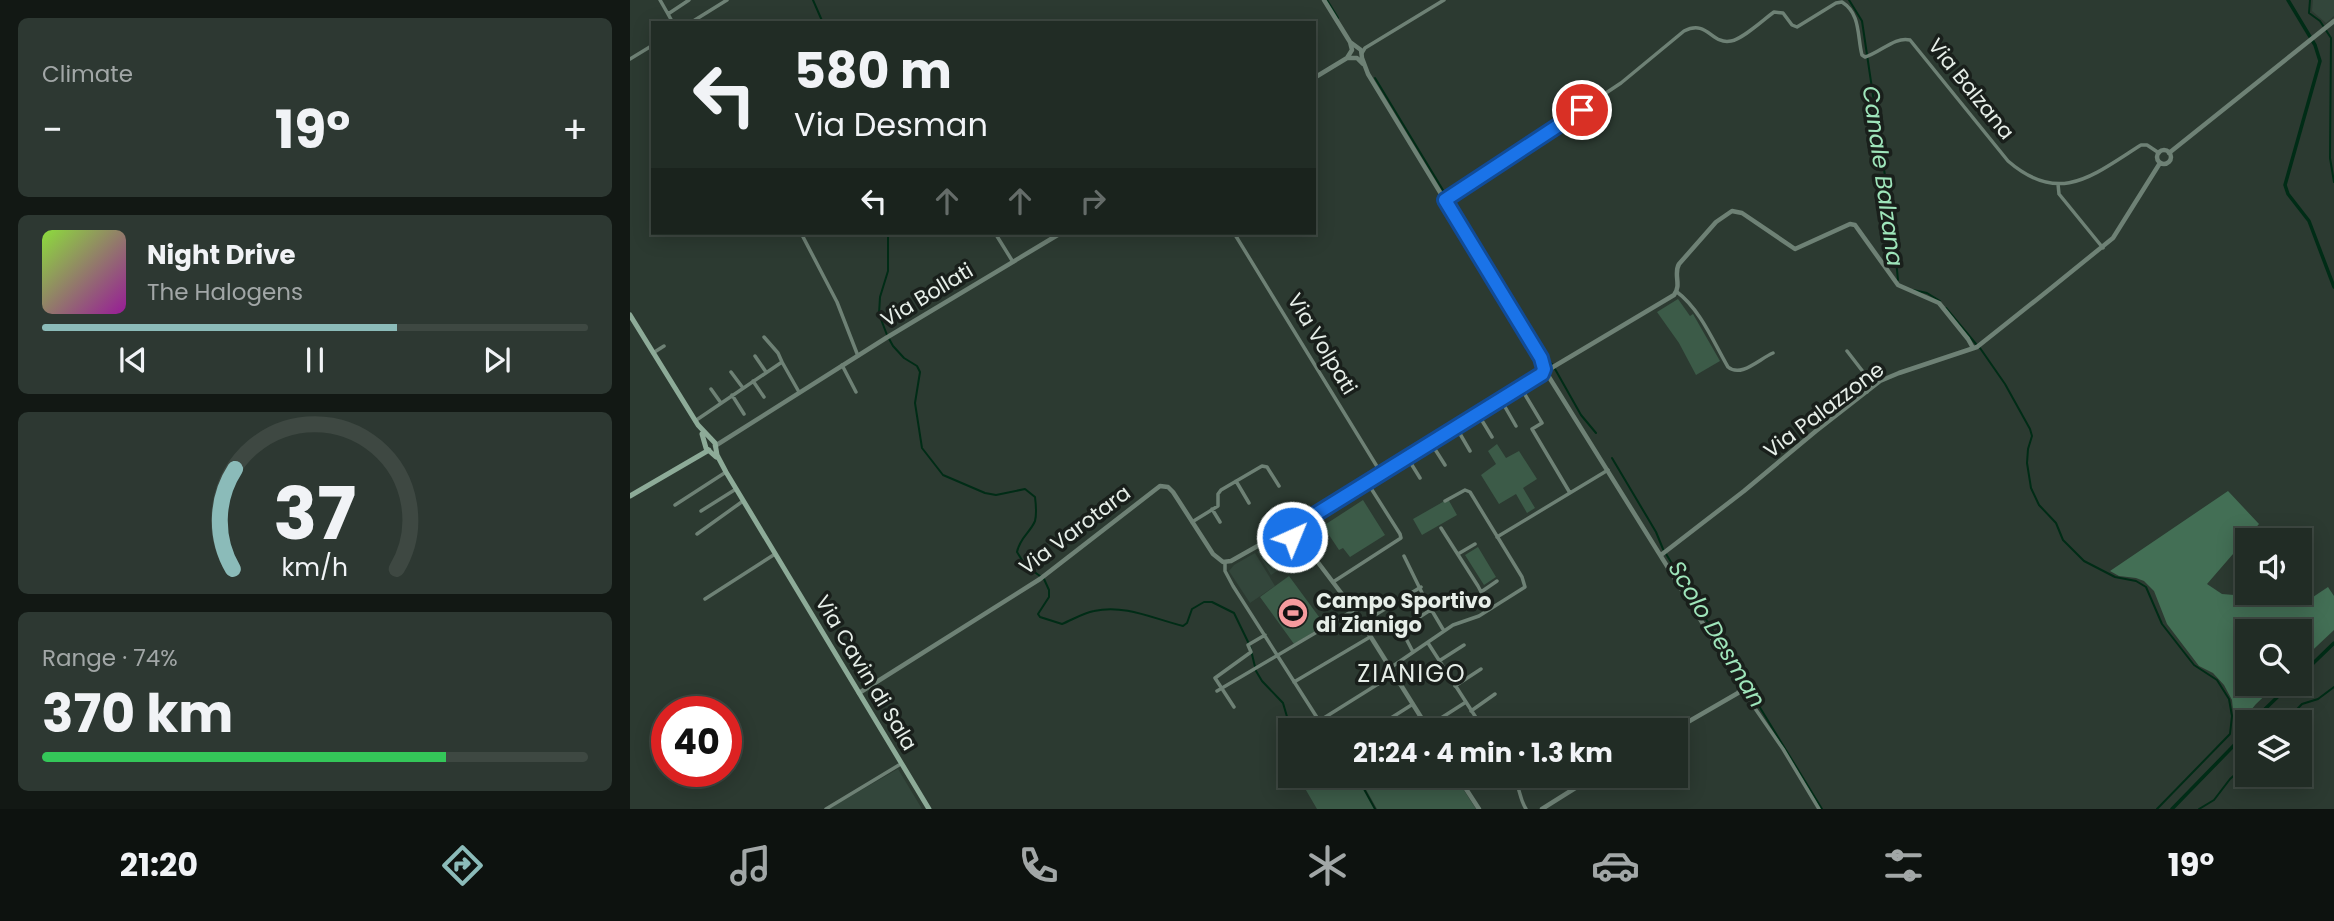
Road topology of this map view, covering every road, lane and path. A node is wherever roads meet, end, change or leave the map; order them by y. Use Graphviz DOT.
graph roads {
  1 [pos="660,0"];
  2 [pos="689,0"];
  3 [pos="727,0"];
  4 [pos="1324,0"];
  5 [pos="1444,0"];
  6 [pos="668,14"];
  7 [pos="672,21"];
  8 [pos="693,21"];
  9 [pos="2334,21"];
  10 [pos="651,46"];
  11 [pos="1358,52"];
  12 [pos="630,59"];
  13 [pos="1316,77"];
  14 [pos="2159,153"];
  15 [pos="2169,153"];
  16 [pos="2160,163"];
  17 [pos="2059,184"];
  18 [pos="1447,199"];
  19 [pos="802,235"];
  20 [pos="996,235"];
  21 [pos="1058,235"];
  22 [pos="1235,235"];
  23 [pos="2103,248"];
  24 [pos="1013,262"];
  25 [pos="1677,292"];
  26 [pos="630,315"];
  27 [pos="764,337"];
  28 [pos="664,346"];
  29 [pos="1976,347"];
  30 [pos="1847,351"];
  31 [pos="1773,352"];
  32 [pos="653,353"];
  33 [pos="755,356"];
  34 [pos="858,356"];
  35 [pos="782,362"];
  36 [pos="842,366"];
  37 [pos="1544,369"];
  38 [pos="731,372"];
  39 [pos="766,372"];
  40 [pos="753,381"];
  41 [pos="743,388"];
  42 [pos="1521,388"];
  43 [pos="711,389"];
  44 [pos="856,391"];
  45 [pos="799,392"];
  46 [pos="1867,392"];
  47 [pos="732,396"];
  48 [pos="764,397"];
  49 [pos="1501,400"];
  50 [pos="721,403"];
  51 [pos="744,414"];
  52 [pos="1478,414"];
  53 [pos="697,423"];
  54 [pos="1516,426"];
  55 [pos="1456,427"];
  56 [pos="1492,437"];
  57 [pos="1431,443"];
  58 [pos="711,445"];
  59 [pos="1470,451"];
  60 [pos="1407,457"];
  61 [pos="1446,465"];
  62 [pos="1608,470"];
  63 [pos="726,472"];
  64 [pos="1381,473"];
  65 [pos="1420,478"];
  66 [pos="1236,481"];
  67 [pos="1367,482"];
  68 [pos="1279,486"];
  69 [pos="736,489"];
  70 [pos="1570,493"];
  71 [pos="630,496"];
  72 [pos="743,501"];
  73 [pos="1445,501"];
  74 [pos="1249,502"];
  75 [pos="675,505"];
  76 [pos="1212,509"];
  77 [pos="701,512"];
  78 [pos="1192,522"];
  79 [pos="1220,522"];
  80 [pos="1297,527"];
  81 [pos="1441,528"];
  82 [pos="1289,532"];
  83 [pos="696,534"];
  84 [pos="1298,536"];
  85 [pos="1497,537"];
  86 [pos="1475,544"];
  87 [pos="1663,553"];
  88 [pos="775,554"];
  89 [pos="1458,554"];
  90 [pos="1404,556"];
  91 [pos="1225,562"];
  92 [pos="1497,581"];
  93 [pos="1333,582"];
  94 [pos="1421,587"];
  95 [pos="1480,592"];
  96 [pos="705,599"];
  97 [pos="1432,609"];
  98 [pos="1354,610"];
  99 [pos="1490,610"];
  100 [pos="1362,623"];
  101 [pos="1444,631"];
  102 [pos="1265,635"];
  103 [pos="1370,637"];
  104 [pos="1427,642"];
  105 [pos="1464,645"];
  106 [pos="1413,652"];
  107 [pos="1277,656"];
  108 [pos="1440,662"];
  109 [pos="1390,667"];
  110 [pos="1480,669"];
  111 [pos="1394,674"];
  112 [pos="1294,682"];
  113 [pos="1455,686"];
  114 [pos="1219,690"];
  115 [pos="1740,690"];
  116 [pos="859,693"];
  117 [pos="1496,694"];
  118 [pos="1466,702"];
  119 [pos="1413,704"];
  120 [pos="1234,707"];
  121 [pos="1471,711"];
  122 [pos="1317,718"];
  123 [pos="1324,718"];
  124 [pos="1392,718"];
  125 [pos="1422,718"];
  126 [pos="1443,718"];
  127 [pos="1476,718"];
  128 [pos="1688,722"];
  129 [pos="899,765"];
  130 [pos="1465,788"];
  131 [pos="1519,788"];
  132 [pos="1575,788"];
  133 [pos="826,809"];
  134 [pos="929,809"];
  135 [pos="1479,809"];
  136 [pos="1526,809"];
  137 [pos="1542,809"];
  138 [pos="1819,809"];
  1 -- 6 [label="street"];
  2 -- 6 [label="street"];
  3 -- 8 [label="street"];
  4 -- 11 [label="street"];
  5 -- 11 [label="street"];
  6 -- 7 [label="street"];
  9 -- 15 [label="street, Via Palazzone"];
  10 -- 12 [label="street"];
  11 -- 13 [label="street"];
  11 -- 18 [label="street"];
  14 -- 15 [label="street"];
  14 -- 16 [label="street"];
  14 -- 17 [label="street"];
  15 -- 16 [label="street, Via Palazzone"];
  16 -- 23 [label="street, Via Palazzone"];
  17 -- 18 [label="street, Via Balzana"];
  17 -- 23 [label="street"];
  18 -- 37 [label="street"];
  19 -- 34 [label="street"];
  20 -- 24 [label="street"];
  21 -- 24 [label="street, Via Bollati"];
  22 -- 64 [label="street, Via Volpati"];
  23 -- 29 [label="street, Via Palazzone"];
  24 -- 34 [label="street, Via Bollati"];
  25 -- 29 [label="street"];
  25 -- 31 [label="street"];
  25 -- 37 [label="street"];
  26 -- 32 [label="main road, Via Cavin di Sala"];
  27 -- 35 [label="street"];
  28 -- 32 [label="street"];
  29 -- 46 [label="street, Via Palazzone"];
  30 -- 46 [label="street"];
  32 -- 53 [label="main road, Via Cavin di Sala"];
  33 -- 39 [label="street"];
  34 -- 36 [label="street, Via Bollati"];
  35 -- 39 [label="street"];
  35 -- 45 [label="street"];
  36 -- 44 [label="street"];
  36 -- 45 [label="street, Via Bollati"];
  37 -- 42 [label="street"];
  37 -- 62 [label="street"];
  38 -- 41 [label="street"];
  39 -- 40 [label="street"];
  40 -- 41 [label="street"];
  40 -- 48 [label="street"];
  41 -- 47 [label="street"];
  42 -- 49 [label="street"];
  42 -- 70 [label="street"];
  43 -- 50 [label="street"];
  45 -- 58 [label="street, Via Bollati"];
  46 -- 87 [label="street, Via Palazzone"];
  47 -- 50 [label="street"];
  47 -- 51 [label="street"];
  49 -- 52 [label="street"];
  49 -- 54 [label="street"];
  50 -- 53 [label="street"];
  52 -- 55 [label="street"];
  52 -- 56 [label="street"];
  53 -- 58 [label="main road, Via Cavin di Sala"];
  55 -- 57 [label="street"];
  55 -- 59 [label="street"];
  57 -- 60 [label="street"];
  57 -- 61 [label="street"];
  58 -- 63 [label="main road, Via Cavin di Sala"];
  58 -- 71 [label="main road"];
  60 -- 64 [label="street"];
  60 -- 65 [label="street"];
  62 -- 70 [label="street"];
  62 -- 87 [label="street"];
  63 -- 69 [label="main road, Via Cavin di Sala"];
  63 -- 75 [label="street"];
  64 -- 67 [label="street"];
  66 -- 68 [label="street"];
  66 -- 74 [label="street"];
  66 -- 76 [label="street"];
  67 -- 80 [label="street"];
  67 -- 93 [label="street"];
  69 -- 72 [label="main road, Via Cavin di Sala"];
  69 -- 77 [label="street"];
  70 -- 85 [label="street"];
  72 -- 83 [label="street"];
  72 -- 88 [label="main road, Via Cavin di Sala"];
  73 -- 85 [label="street"];
  76 -- 78 [label="street"];
  76 -- 79 [label="street"];
  78 -- 91 [label="street, Via Varotara"];
  78 -- 116 [label="street, Via Varotara"];
  80 -- 82 [label="street"];
  80 -- 84 [label="street"];
  81 -- 89 [label="street"];
  82 -- 84 [label="street"];
  82 -- 91 [label="street"];
  84 -- 93 [label="street"];
  85 -- 99 [label="street"];
  86 -- 89 [label="street"];
  87 -- 115 [label="street"];
  88 -- 96 [label="street"];
  88 -- 116 [label="main road, Via Cavin di Sala"];
  89 -- 95 [label="street"];
  90 -- 94 [label="street"];
  91 -- 102 [label="street"];
  92 -- 95 [label="street"];
  93 -- 98 [label="street"];
  94 -- 97 [label="street"];
  94 -- 100 [label="street"];
  95 -- 99 [label="street"];
  97 -- 101 [label="street"];
  97 -- 106 [label="street"];
  98 -- 100 [label="street"];
  98 -- 107 [label="street"];
  99 -- 101 [label="street"];
  100 -- 103 [label="street"];
  101 -- 104 [label="street"];
  102 -- 107 [label="street"];
  102 -- 114 [label="street"];
  103 -- 109 [label="street"];
  103 -- 112 [label="street"];
  104 -- 106 [label="street"];
  104 -- 108 [label="street"];
  105 -- 108 [label="street"];
  106 -- 109 [label="street"];
  107 -- 112 [label="street"];
  107 -- 114 [label="street"];
  108 -- 113 [label="street"];
  109 -- 111 [label="street"];
  110 -- 113 [label="street"];
  111 -- 119 [label="street"];
  111 -- 123 [label="street"];
  112 -- 122 [label="street"];
  113 -- 118 [label="street"];
  114 -- 120 [label="street"];
  115 -- 128 [label="street"];
  115 -- 138 [label="street"];
  116 -- 134 [label="main road, Via Cavin di Sala"];
  117 -- 121 [label="street"];
  118 -- 121 [label="street"];
  118 -- 126 [label="street"];
  119 -- 124 [label="street"];
  119 -- 125 [label="street"];
  121 -- 127 [label="street"];
  129 -- 133 [label="street"];
  130 -- 135 [label="street"];
  131 -- 136 [label="street"];
  132 -- 137 [label="street"];
}
